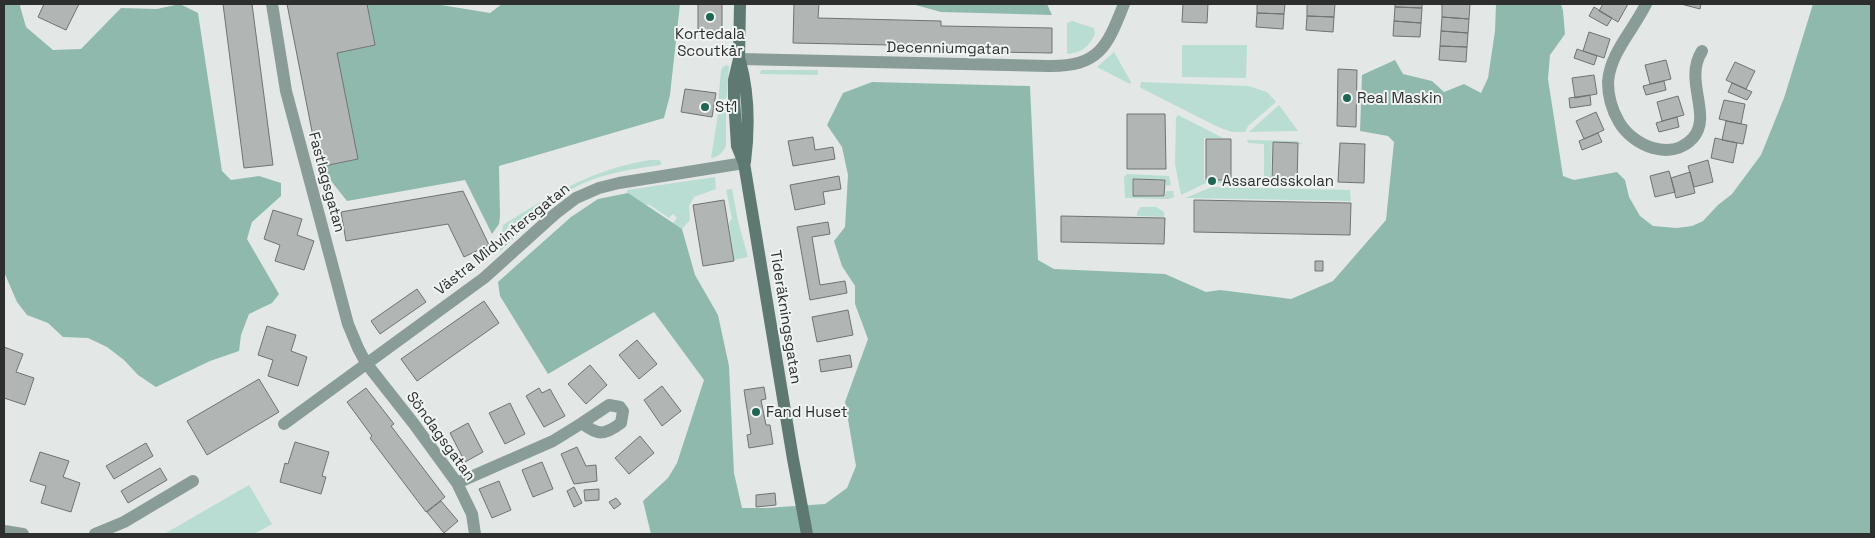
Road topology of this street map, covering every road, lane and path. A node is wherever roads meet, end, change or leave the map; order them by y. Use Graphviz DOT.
graph roads {
  1 [pos="272,4"];
  2 [pos="740,4"];
  3 [pos="1124,4"];
  4 [pos="1646,4"];
  5 [pos="1702,51"];
  6 [pos="739,59"];
  7 [pos="744,163"];
  8 [pos="366,363"];
  9 [pos="582,423"];
  10 [pos="284,424"];
  11 [pos="193,481"];
  12 [pos="457,483"];
  13 [pos="4,531"];
  14 [pos="23,534"];
  15 [pos="95,534"];
  16 [pos="475,534"];
  17 [pos="807,534"];
  1 -- 8 [label="street, Fastlagsgatan"];
  2 -- 6 [label="street, Tideräkningsgatan"];
  3 -- 6 [label="street, Decenniumgatan"];
  4 -- 5 [label="street"];
  6 -- 7 [label="street, Tideräkningsgatan"];
  7 -- 8 [label="street, Västra Midvintersgatan"];
  7 -- 17 [label="street, Tideräkningsgatan"];
  8 -- 10 [label="street, Västra Midvintersgatan"];
  8 -- 12 [label="street, Söndagsgatan"];
  9 -- 12 [label="street"];
  11 -- 15 [label="street"];
  12 -- 16 [label="street, Söndagsgatan"];
  13 -- 14 [label="street"];
}
